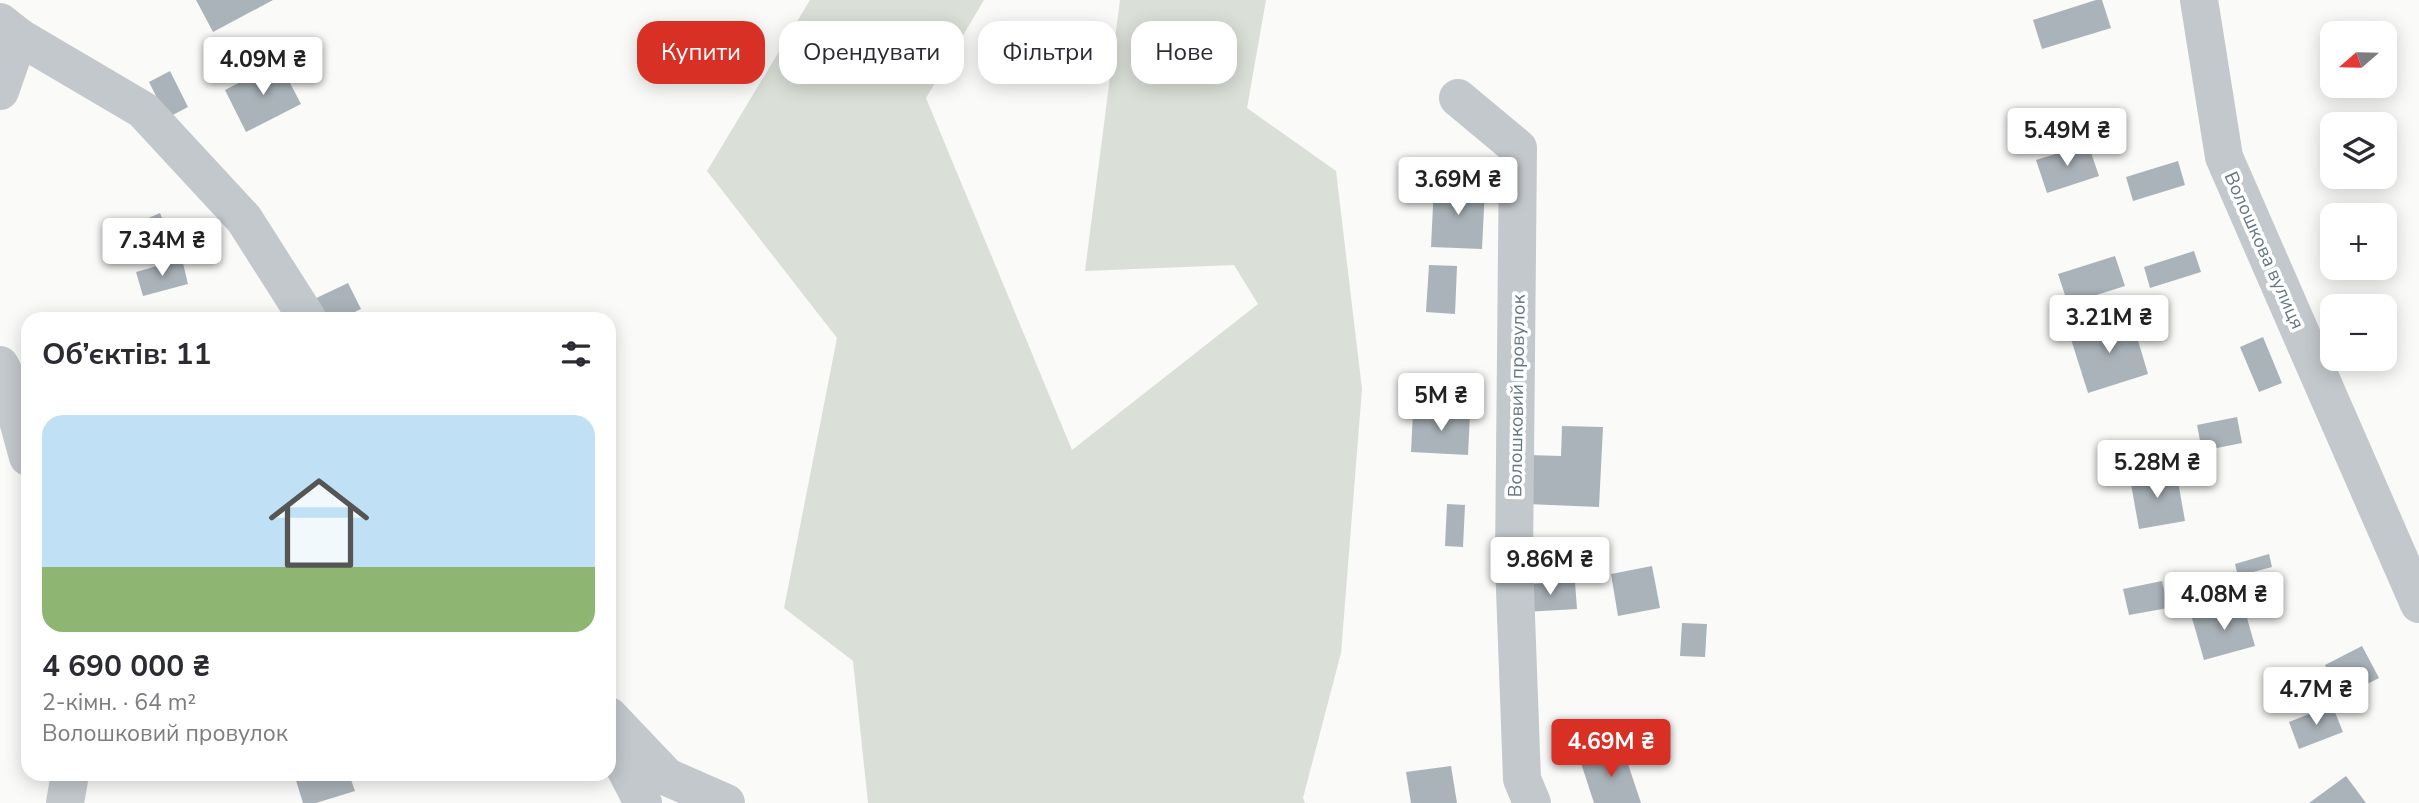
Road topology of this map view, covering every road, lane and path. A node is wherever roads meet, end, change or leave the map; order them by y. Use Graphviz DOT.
graph roads {
  1 [pos="2199,0"];
  2 [pos="10,29"];
  3 [pos="0,91"];
  4 [pos="1458,98"];
  5 [pos="303,312"];
  6 [pos="0,365"];
  7 [pos="21,432"];
  8 [pos="2419,604"];
  9 [pos="616,723"];
  10 [pos="616,751"];
  11 [pos="69,781"];
  12 [pos="65,803"];
  13 [pos="642,803"];
  14 [pos="726,803"];
  15 [pos="1532,803"];
  1 -- 8 [label="street, Волошкова вулиця"];
  2 -- 3 [label="street"];
  2 -- 5 [label="street"];
  4 -- 15 [label="street, Волошковий провулок"];
  6 -- 7 [label="street"];
  9 -- 14 [label="street"];
  10 -- 13 [label="street"];
  11 -- 12 [label="street"];
}
